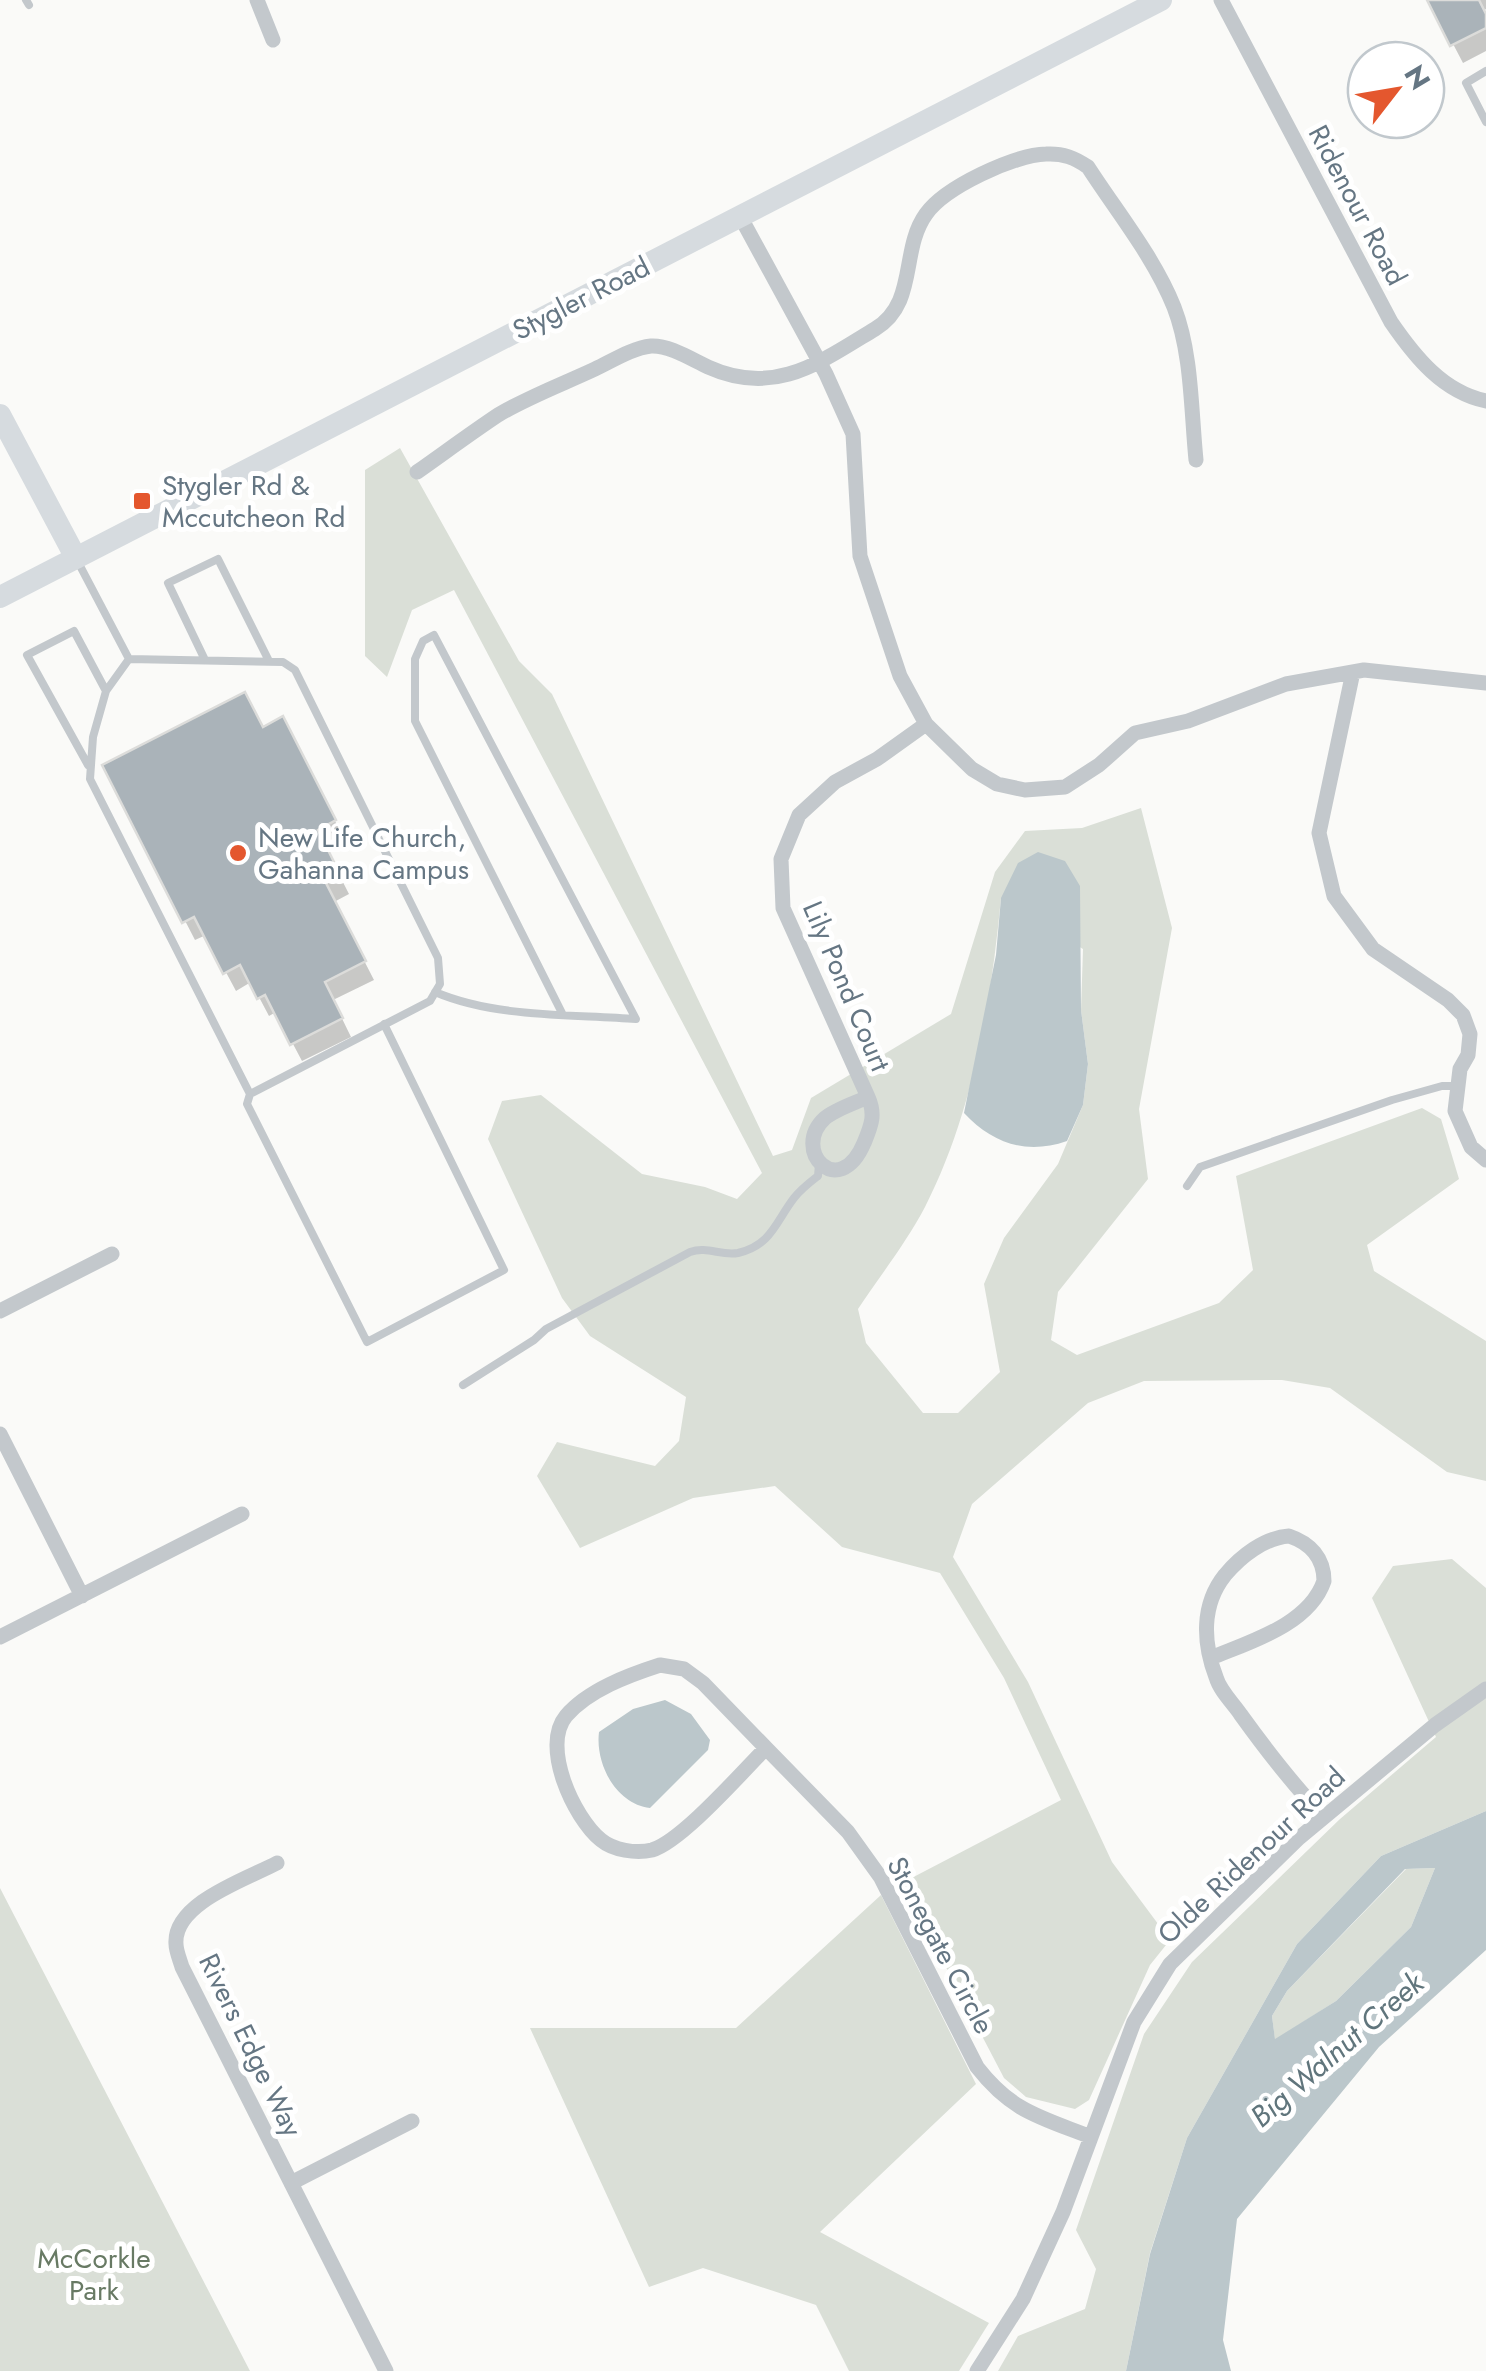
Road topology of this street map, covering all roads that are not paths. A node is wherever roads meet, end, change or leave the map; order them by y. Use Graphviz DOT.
graph roads {
  1 [pos="257,0"];
  2 [pos="1162,0"];
  3 [pos="1221,0"];
  4 [pos="273,40"];
  5 [pos="1486,72"];
  6 [pos="1486,122"];
  7 [pos="740,216"];
  8 [pos="820,362"];
  9 [pos="1486,401"];
  10 [pos="0,415"];
  11 [pos="1196,460"];
  12 [pos="417,472"];
  13 [pos="76,558"];
  14 [pos="0,597"];
  15 [pos="130,659"];
  16 [pos="205,660"];
  17 [pos="269,662"];
  18 [pos="1353,672"];
  19 [pos="1486,683"];
  20 [pos="106,691"];
  21 [pos="926,724"];
  22 [pos="89,768"];
  23 [pos="435,992"];
  24 [pos="562,1013"];
  25 [pos="384,1024"];
  26 [pos="1458,1086"];
  27 [pos="250,1094"];
  28 [pos="868,1098"];
  29 [pos="1486,1160"];
  30 [pos="819,1164"];
  31 [pos="1188,1186"];
  32 [pos="112,1254"];
  33 [pos="0,1312"];
  34 [pos="462,1385"];
  35 [pos="0,1434"];
  36 [pos="242,1514"];
  37 [pos="82,1596"];
  38 [pos="0,1637"];
  39 [pos="1211,1658"];
  40 [pos="1486,1689"];
  41 [pos="766,1748"];
  42 [pos="1324,1817"];
  43 [pos="277,1864"];
  44 [pos="412,2122"];
  45 [pos="1091,2138"];
  46 [pos="290,2183"];
  47 [pos="386,2371"];
  48 [pos="977,2371"];
  1 -- 4 [label="street"];
  2 -- 7 [label="main road, Stygler Road"];
  3 -- 9 [label="street, Ridenour Road"];
  5 -- 6 [label="lane"];
  7 -- 8 [label="street"];
  7 -- 13 [label="main road, Stygler Road"];
  8 -- 11 [label="street"];
  8 -- 12 [label="street"];
  8 -- 21 [label="street"];
  10 -- 13 [label="main road"];
  13 -- 14 [label="main road, Stygler Road"];
  13 -- 15 [label="lane"];
  15 -- 16 [label="lane"];
  15 -- 20 [label="lane"];
  16 -- 17 [label="lane"];
  16 -- 17 [label="lane"];
  17 -- 23 [label="lane"];
  18 -- 19 [label="street"];
  18 -- 21 [label="street"];
  18 -- 26 [label="street"];
  20 -- 22 [label="lane"];
  20 -- 22 [label="lane"];
  21 -- 28 [label="street, Lily Pond Court"];
  22 -- 27 [label="lane"];
  23 -- 24 [label="lane"];
  23 -- 25 [label="lane"];
  24 -- 24 [label="lane"];
  25 -- 27 [label="lane"];
  25 -- 27 [label="lane"];
  26 -- 29 [label="street"];
  26 -- 31 [label="lane"];
  28 -- 30 [label="street, Lily Pond Court"];
  28 -- 30 [label="street, Lily Pond Court"];
  30 -- 34 [label="lane"];
  32 -- 33 [label="street"];
  35 -- 37 [label="street"];
  36 -- 37 [label="street"];
  37 -- 38 [label="street"];
  39 -- 39 [label="street"];
  39 -- 42 [label="street"];
  40 -- 42 [label="street, Olde Ridenour Road"];
  41 -- 41 [label="street, Stonegate Circle"];
  41 -- 45 [label="street, Stonegate Circle"];
  42 -- 45 [label="street, Olde Ridenour Road"];
  43 -- 46 [label="street, Rivers Edge Way"];
  44 -- 46 [label="street, Rivers Edge Way"];
  45 -- 48 [label="street, Olde Ridenour Road"];
  46 -- 47 [label="street, Rivers Edge Way"];
}
